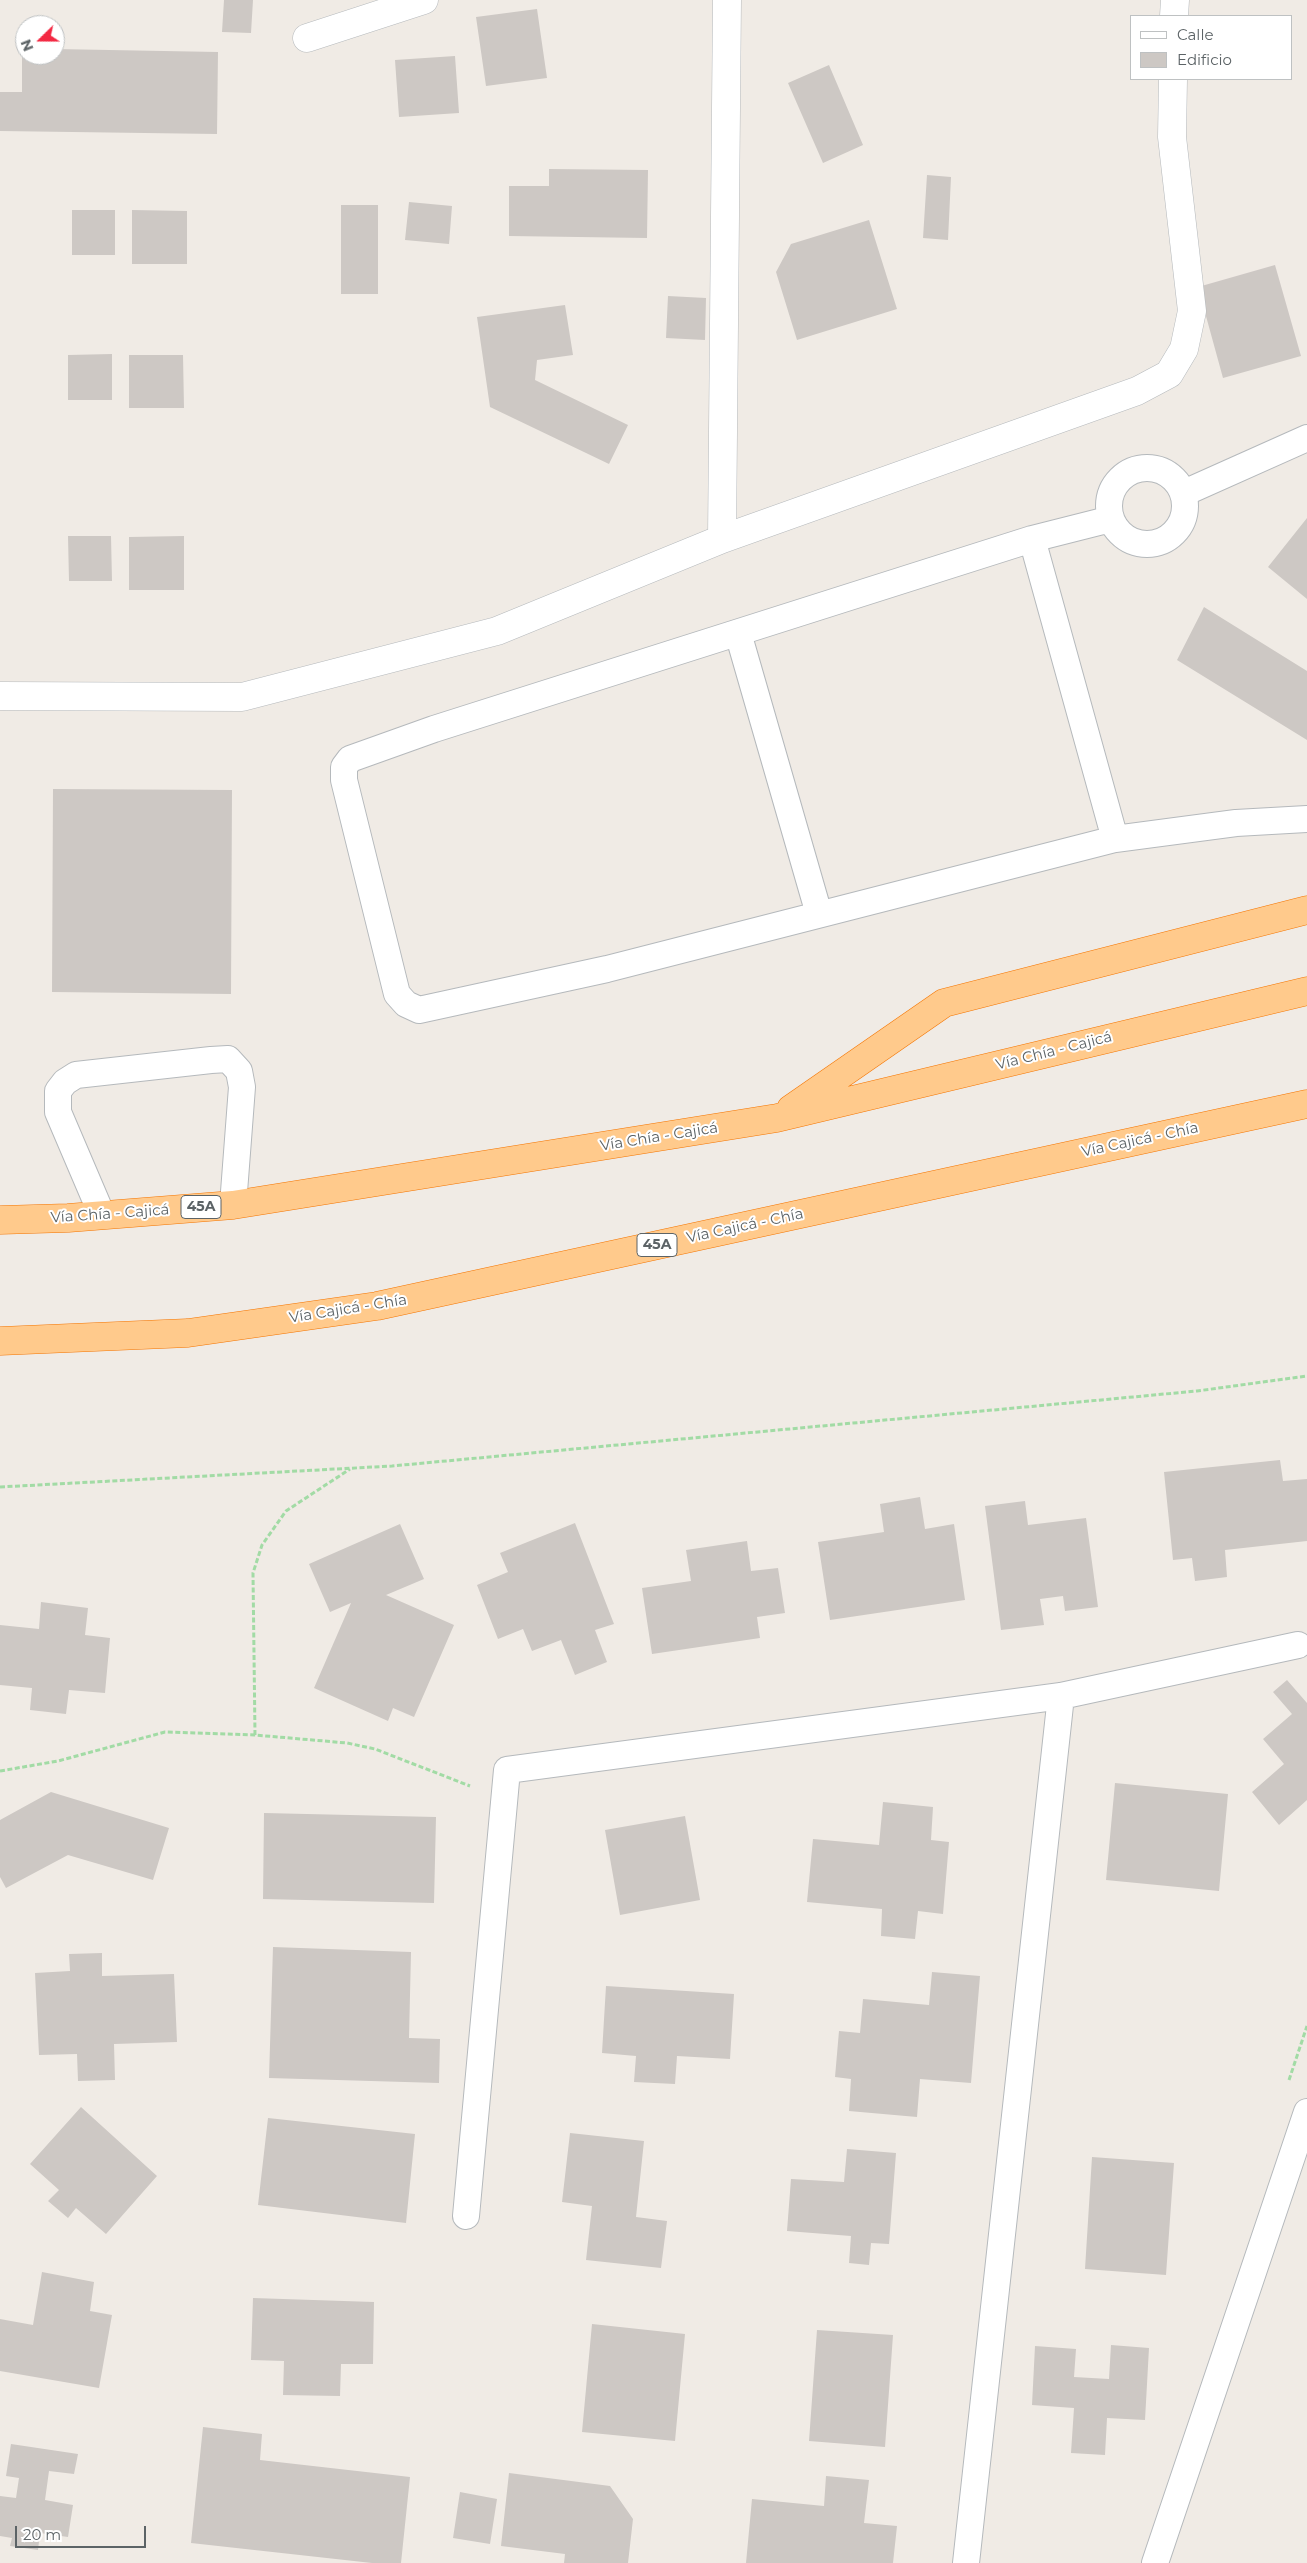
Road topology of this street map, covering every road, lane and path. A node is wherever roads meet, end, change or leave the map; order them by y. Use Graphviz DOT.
graph roads {
  1 [pos="424,0"];
  2 [pos="727,0"];
  3 [pos="1175,0"];
  4 [pos="1174,15"];
  5 [pos="307,38"];
  6 [pos="1173,80"];
  7 [pos="1307,438"];
  8 [pos="1184,492"];
  9 [pos="1111,519"];
  10 [pos="722,539"];
  11 [pos="1032,539"];
  12 [pos="738,633"];
  13 [pos="0,696"];
  14 [pos="1307,819"];
  15 [pos="1116,839"];
  16 [pos="1307,910"];
  17 [pos="819,914"];
  18 [pos="1307,990"];
  19 [pos="1307,1104"];
  20 [pos="777,1118"];
  21 [pos="233,1205"];
  22 [pos="102,1215"];
  23 [pos="0,1220"];
  24 [pos="0,1340"];
  25 [pos="1307,1376"];
  26 [pos="352,1468"];
  27 [pos="0,1487"];
  28 [pos="1298,1645"];
  29 [pos="1061,1696"];
  30 [pos="255,1735"];
  31 [pos="507,1770"];
  32 [pos="0,1771"];
  33 [pos="1307,2112"];
  34 [pos="466,2216"];
  35 [pos="966,2563"];
  36 [pos="1155,2563"];
  1 -- 5 [label="street"];
  2 -- 10 [label="street"];
  3 -- 4 [label="street"];
  6 -- 10 [label="street"];
  7 -- 8 [label="lane"];
  8 -- 9 [label="lane"];
  8 -- 9 [label="lane"];
  9 -- 11 [label="lane"];
  10 -- 13 [label="street"];
  11 -- 12 [label="lane"];
  11 -- 15 [label="lane"];
  12 -- 17 [label="lane"];
  12 -- 17 [label="lane"];
  14 -- 15 [label="lane"];
  15 -- 17 [label="lane"];
  16 -- 20 [label="highway"];
  18 -- 20 [label="highway, Vía Chía - Cajicá / 45A"];
  19 -- 24 [label="highway, Vía Cajicá - Chía / 45A"];
  20 -- 21 [label="highway, Vía Chía - Cajicá / 45A"];
  21 -- 22 [label="highway, Vía Chía - Cajicá / 45A"];
  21 -- 22 [label="lane"];
  22 -- 23 [label="highway, Vía Chía - Cajicá / 45A"];
  25 -- 26 [label="path"];
  26 -- 27 [label="path"];
  26 -- 30 [label="path"];
  28 -- 29 [label="lane"];
  29 -- 31 [label="lane"];
  29 -- 35 [label="lane"];
  30 -- 31 [label="path"];
  30 -- 32 [label="path"];
  31 -- 34 [label="lane"];
  33 -- 36 [label="lane"];
}
